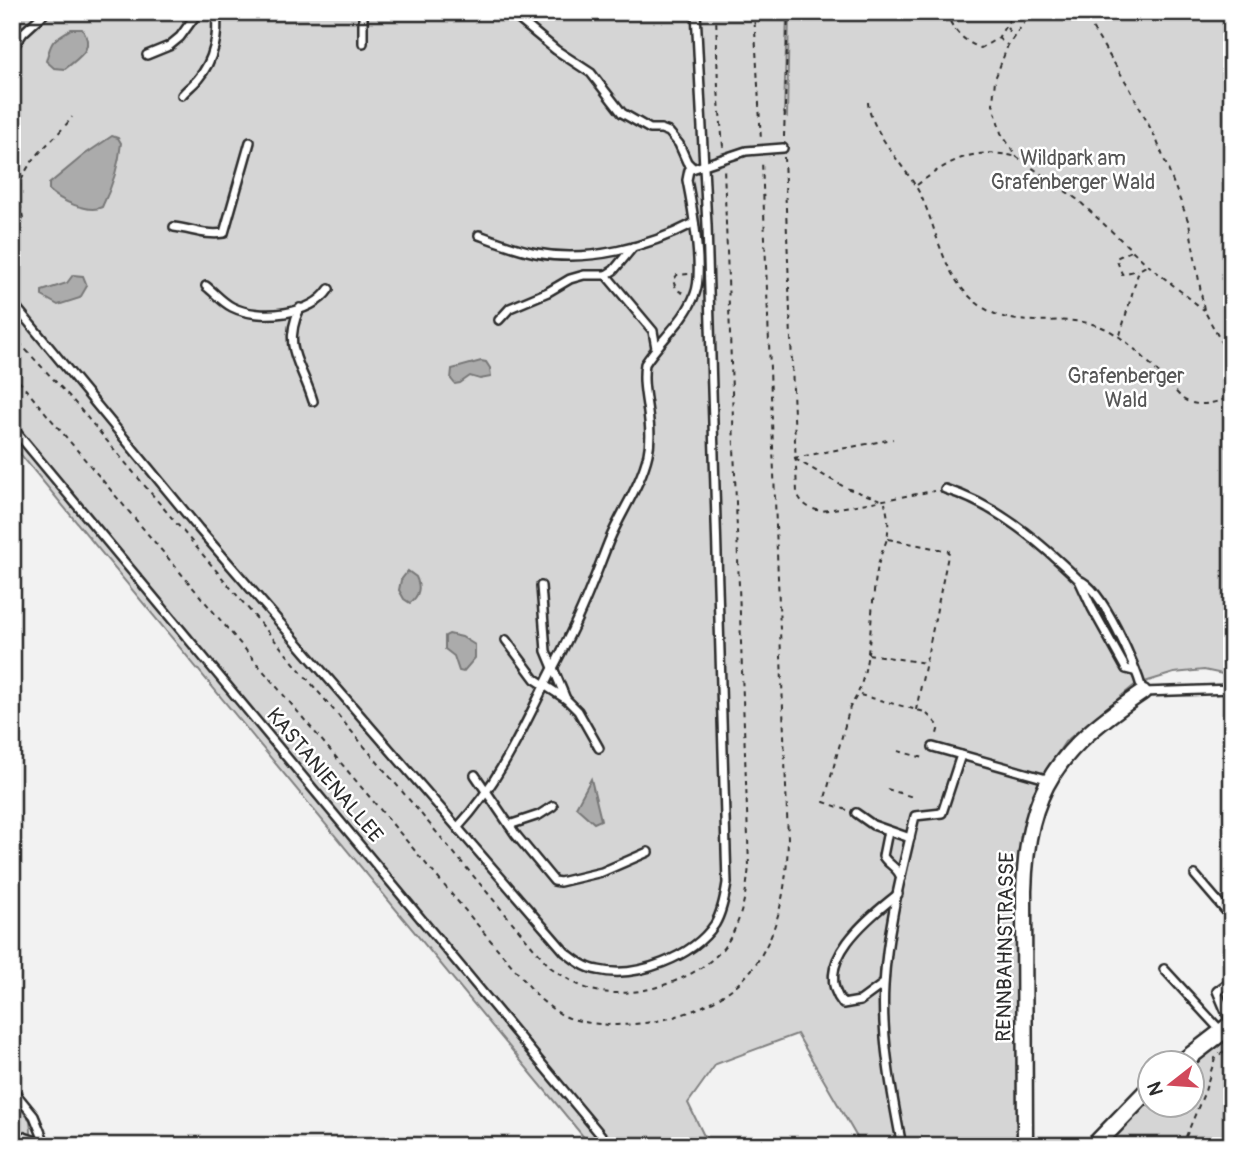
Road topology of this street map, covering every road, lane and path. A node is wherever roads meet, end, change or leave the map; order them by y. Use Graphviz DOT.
graph roads {
  1 [pos="19,12"];
  2 [pos="46,12"];
  3 [pos="198,12"];
  4 [pos="216,12"];
  5 [pos="363,12"];
  6 [pos="510,12"];
  7 [pos="696,12"];
  8 [pos="754,12"];
  9 [pos="788,12"];
  10 [pos="947,12"];
  11 [pos="1014,12"];
  12 [pos="1032,12"];
  13 [pos="1082,12"];
  14 [pos="12,20"];
  15 [pos="1006,27"];
  16 [pos="1014,36"];
  17 [pos="998,38"];
  18 [pos="363,43"];
  19 [pos="1008,45"];
  20 [pos="12,49"];
  21 [pos="147,55"];
  22 [pos="182,95"];
  23 [pos="868,102"];
  24 [pos="72,117"];
  25 [pos="250,142"];
  26 [pos="761,149"];
  27 [pos="783,149"];
  28 [pos="1017,157"];
  29 [pos="702,164"];
  30 [pos="693,168"];
  31 [pos="916,186"];
  32 [pos="23,219"];
  33 [pos="694,223"];
  34 [pos="174,227"];
  35 [pos="479,235"];
  36 [pos="633,247"];
  37 [pos="1132,250"];
  38 [pos="1148,265"];
  39 [pos="1139,270"];
  40 [pos="606,275"];
  41 [pos="206,286"];
  42 [pos="329,289"];
  43 [pos="12,302"];
  44 [pos="300,308"];
  45 [pos="1204,310"];
  46 [pos="499,320"];
  47 [pos="12,335"];
  48 [pos="1120,337"];
  49 [pos="656,348"];
  50 [pos="1232,362"];
  51 [pos="12,373"];
  52 [pos="1232,397"];
  53 [pos="313,401"];
  54 [pos="12,427"];
  55 [pos="893,439"];
  56 [pos="794,458"];
  57 [pos="945,489"];
  58 [pos="885,501"];
  59 [pos="887,539"];
  60 [pos="1079,580"];
  61 [pos="541,586"];
  62 [pos="506,640"];
  63 [pos="867,654"];
  64 [pos="925,663"];
  65 [pos="554,669"];
  66 [pos="1134,671"];
  67 [pos="544,685"];
  68 [pos="1232,689"];
  69 [pos="1143,692"];
  70 [pos="859,695"];
  71 [pos="566,699"];
  72 [pos="916,709"];
  73 [pos="933,747"];
  74 [pos="599,748"];
  75 [pos="898,751"];
  76 [pos="961,755"];
  77 [pos="924,758"];
  78 [pos="475,775"];
  79 [pos="1050,780"];
  80 [pos="887,789"];
  81 [pos="487,791"];
  82 [pos="913,797"];
  83 [pos="553,806"];
  84 [pos="856,813"];
  85 [pos="509,825"];
  86 [pos="458,827"];
  87 [pos="888,831"];
  88 [pos="910,838"];
  89 [pos="648,852"];
  90 [pos="1195,875"];
  91 [pos="901,878"];
  92 [pos="898,894"];
  93 [pos="1232,918"];
  94 [pos="1164,970"];
  95 [pos="564,977"];
  96 [pos="1232,980"];
  97 [pos="884,984"];
  98 [pos="1229,1031"];
  99 [pos="1200,1050"];
  100 [pos="12,1089"];
  101 [pos="1136,1102"];
  102 [pos="12,1133"];
  103 [pos="48,1144"];
  104 [pos="610,1146"];
  105 [pos="902,1146"];
  106 [pos="1024,1146"];
  107 [pos="1094,1146"];
  108 [pos="1182,1146"];
  1 -- 14 [label="path"];
  2 -- 20 [label="lane"];
  3 -- 21 [label="lane"];
  4 -- 22 [label="lane"];
  5 -- 18 [label="lane"];
  6 -- 30 [label="lane"];
  7 -- 29 [label="lane"];
  8 -- 26 [label="path"];
  9 -- 27 [label="path"];
  10 -- 17 [label="path"];
  11 -- 15 [label="path"];
  12 -- 16 [label="path"];
  13 -- 45 [label="path"];
  15 -- 16 [label="path"];
  15 -- 17 [label="path"];
  16 -- 19 [label="path"];
  17 -- 19 [label="path"];
  19 -- 28 [label="path"];
  23 -- 31 [label="path"];
  24 -- 32 [label="path"];
  25 -- 34 [label="lane"];
  26 -- 27 [label="lane"];
  26 -- 29 [label="lane"];
  26 -- 51 [label="path"];
  27 -- 56 [label="path"];
  28 -- 31 [label="path"];
  28 -- 37 [label="path"];
  29 -- 30 [label="lane"];
  29 -- 86 [label="lane"];
  30 -- 33 [label="lane"];
  31 -- 48 [label="path"];
  33 -- 36 [label="lane"];
  33 -- 49 [label="lane"];
  35 -- 36 [label="lane"];
  36 -- 40 [label="lane"];
  37 -- 38 [label="path"];
  37 -- 39 [label="path"];
  38 -- 39 [label="path"];
  38 -- 45 [label="path"];
  39 -- 48 [label="path"];
  40 -- 46 [label="lane"];
  40 -- 49 [label="lane"];
  41 -- 44 [label="lane"];
  42 -- 44 [label="lane"];
  43 -- 86 [label="lane"];
  44 -- 53 [label="lane"];
  45 -- 50 [label="path"];
  47 -- 95 [label="path"];
  48 -- 52 [label="path"];
  49 -- 65 [label="lane"];
  54 -- 104 [label="lane, KASTANIENALLEE"];
  55 -- 56 [label="path"];
  56 -- 58 [label="path"];
  56 -- 58 [label="path"];
  57 -- 58 [label="path"];
  57 -- 60 [label="lane"];
  58 -- 59 [label="path"];
  59 -- 63 [label="path"];
  59 -- 64 [label="path"];
  60 -- 66 [label="lane"];
  60 -- 66 [label="lane"];
  61 -- 65 [label="lane"];
  62 -- 67 [label="lane"];
  63 -- 64 [label="path"];
  63 -- 70 [label="path"];
  64 -- 72 [label="path"];
  65 -- 67 [label="lane"];
  65 -- 71 [label="lane"];
  66 -- 69 [label="lane"];
  67 -- 71 [label="lane"];
  67 -- 81 [label="lane"];
  68 -- 69 [label="lane"];
  69 -- 79 [label="street, RENNBAHNSTRASSE"];
  70 -- 72 [label="path"];
  70 -- 84 [label="path"];
  71 -- 74 [label="lane"];
  72 -- 73 [label="path"];
  73 -- 76 [label="lane"];
  75 -- 77 [label="path"];
  76 -- 79 [label="lane"];
  76 -- 88 [label="lane"];
  78 -- 81 [label="lane"];
  79 -- 106 [label="street, RENNBAHNSTRASSE"];
  80 -- 82 [label="path"];
  81 -- 85 [label="lane"];
  81 -- 86 [label="lane"];
  83 -- 85 [label="lane"];
  84 -- 87 [label="lane"];
  85 -- 89 [label="lane"];
  87 -- 88 [label="lane"];
  87 -- 91 [label="lane"];
  88 -- 91 [label="lane"];
  90 -- 93 [label="lane"];
  91 -- 92 [label="lane"];
  92 -- 97 [label="lane"];
  92 -- 97 [label="lane"];
  94 -- 98 [label="lane"];
  96 -- 98 [label="lane"];
  97 -- 105 [label="lane"];
  98 -- 99 [label="street"];
  98 -- 108 [label="path"];
  100 -- 103 [label="lane"];
  101 -- 107 [label="street"];
  102 -- 103 [label="lane"];
}
